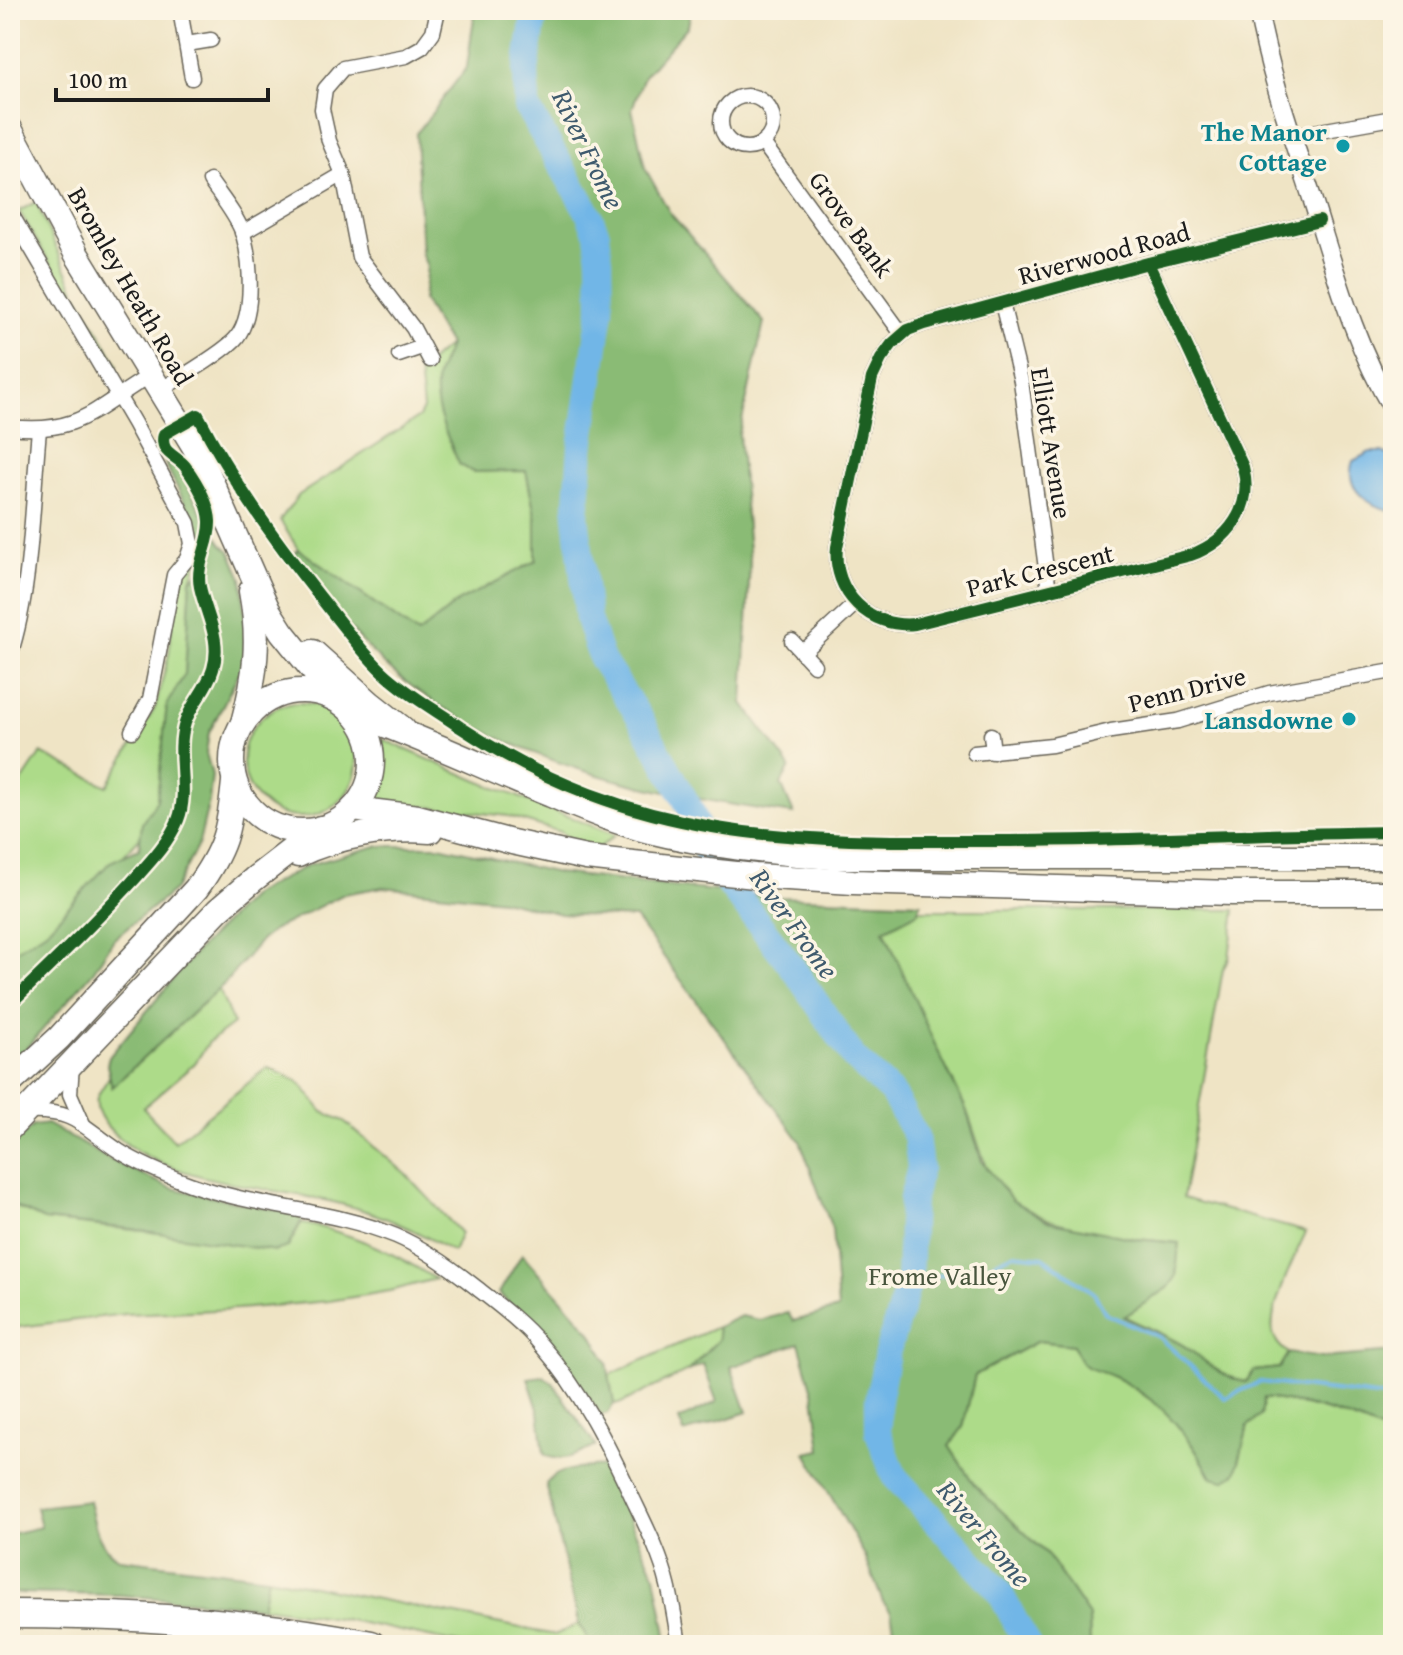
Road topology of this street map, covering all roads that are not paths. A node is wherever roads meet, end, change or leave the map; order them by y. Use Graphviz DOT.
graph roads {
  1 [pos="180,10"];
  2 [pos="438,10"];
  3 [pos="1258,10"];
  4 [pos="211,40"];
  5 [pos="187,44"];
  6 [pos="192,78"];
  7 [pos="1393,118"];
  8 [pos="10,129"];
  9 [pos="1292,136"];
  10 [pos="763,143"];
  11 [pos="343,174"];
  12 [pos="210,181"];
  13 [pos="10,212"];
  14 [pos="1319,221"];
  15 [pos="242,233"];
  16 [pos="17,238"];
  17 [pos="1148,263"];
  18 [pos="1002,303"];
  19 [pos="902,334"];
  20 [pos="422,347"];
  21 [pos="399,355"];
  22 [pos="430,360"];
  23 [pos="155,383"];
  24 [pos="118,395"];
  25 [pos="1393,409"];
  26 [pos="10,427"];
  27 [pos="39,430"];
  28 [pos="200,456"];
  29 [pos="244,558"];
  30 [pos="17,590"];
  31 [pos="1049,591"];
  32 [pos="855,604"];
  33 [pos="792,641"];
  34 [pos="802,653"];
  35 [pos="10,655"];
  36 [pos="814,665"];
  37 [pos="1393,671"];
  38 [pos="345,707"];
  39 [pos="243,723"];
  40 [pos="132,731"];
  41 [pos="407,733"];
  42 [pos="991,735"];
  43 [pos="993,752"];
  44 [pos="974,753"];
  45 [pos="234,781"];
  46 [pos="353,809"];
  47 [pos="320,828"];
  48 [pos="487,836"];
  49 [pos="1393,857"];
  50 [pos="254,879"];
  51 [pos="1393,893"];
  52 [pos="72,1064"];
  53 [pos="10,1083"];
  54 [pos="19,1120"];
  55 [pos="83,1124"];
  56 [pos="10,1614"];
  57 [pos="371,1645"];
  58 [pos="679,1645"];
  1 -- 5 [label="street"];
  2 -- 11 [label="street"];
  3 -- 9 [label="street"];
  4 -- 5 [label="street"];
  5 -- 6 [label="street"];
  7 -- 9 [label="street"];
  8 -- 23 [label="main road, Bromley Heath Road"];
  9 -- 14 [label="street"];
  10 -- 19 [label="street, Grove Bank"];
  11 -- 15 [label="street"];
  11 -- 20 [label="street"];
  12 -- 15 [label="street"];
  13 -- 16 [label="street"];
  14 -- 17 [label="street, Riverwood Road"];
  14 -- 25 [label="street"];
  15 -- 23 [label="street"];
  16 -- 24 [label="street"];
  17 -- 18 [label="street, Riverwood Road"];
  17 -- 31 [label="street, Park Crescent"];
  18 -- 19 [label="street, Riverwood Road"];
  18 -- 31 [label="street, Elliott Avenue"];
  19 -- 32 [label="street"];
  20 -- 21 [label="street"];
  20 -- 22 [label="street"];
  23 -- 24 [label="street"];
  23 -- 28 [label="main road, Bromley Heath Road"];
  24 -- 27 [label="street"];
  24 -- 40 [label="street"];
  26 -- 27 [label="street"];
  27 -- 30 [label="street"];
  28 -- 29 [label="main road, Bromley Heath Road"];
  28 -- 41 [label="main road"];
  29 -- 38 [label="main road, Bromley Heath Road"];
  29 -- 39 [label="main road, Bromley Heath Road"];
  30 -- 35 [label="street"];
  31 -- 32 [label="street, Park Crescent"];
  32 -- 34 [label="street"];
  33 -- 34 [label="street"];
  34 -- 36 [label="street"];
  37 -- 43 [label="street, Penn Drive"];
  38 -- 39 [label="main road"];
  38 -- 41 [label="main road"];
  38 -- 46 [label="main road"];
  39 -- 45 [label="main road"];
  41 -- 49 [label="main road"];
  42 -- 43 [label="street"];
  43 -- 44 [label="street, Penn Drive"];
  45 -- 47 [label="main road"];
  45 -- 53 [label="main road"];
  46 -- 47 [label="main road"];
  46 -- 48 [label="main road"];
  47 -- 50 [label="main road"];
  48 -- 50 [label="main road"];
  48 -- 51 [label="main road"];
  50 -- 52 [label="main road"];
  52 -- 54 [label="main road"];
  52 -- 55 [label="street"];
  54 -- 55 [label="street"];
  55 -- 58 [label="street"];
  56 -- 57 [label="highway"];
}
